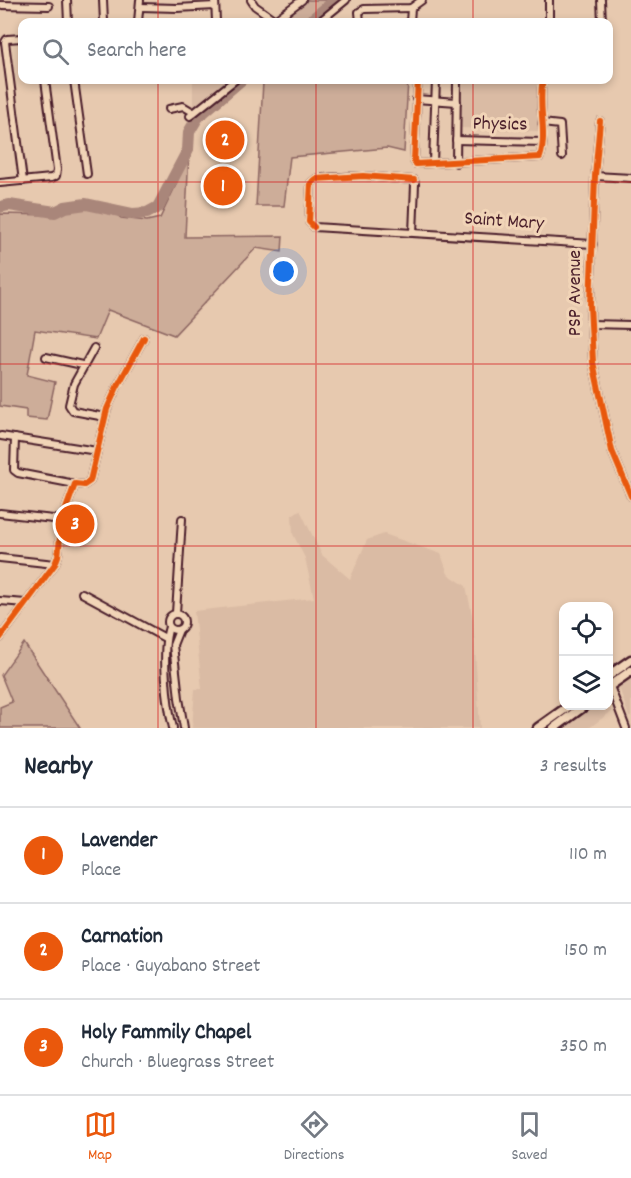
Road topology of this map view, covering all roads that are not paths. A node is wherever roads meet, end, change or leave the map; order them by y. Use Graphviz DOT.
graph roads {
  1 [pos="67,0"];
  2 [pos="103,0"];
  3 [pos="177,0"];
  4 [pos="251,0"];
  5 [pos="302,0"];
  6 [pos="346,0"];
  7 [pos="422,0"];
  8 [pos="549,0"];
  9 [pos="601,0"];
  10 [pos="27,2"];
  11 [pos="215,3"];
  12 [pos="140,4"];
  13 [pos="0,5"];
  14 [pos="49,6"];
  15 [pos="177,8"];
  16 [pos="411,8"];
  17 [pos="68,18"];
  18 [pos="104,18"];
  19 [pos="216,18"];
  20 [pos="272,18"];
  21 [pos="278,18"];
  22 [pos="324,18"];
  23 [pos="360,18"];
  24 [pos="410,18"];
  25 [pos="549,18"];
  26 [pos="602,18"];
  27 [pos="18,38"];
  28 [pos="46,84"];
  29 [pos="75,84"];
  30 [pos="230,84"];
  31 [pos="417,84"];
  32 [pos="436,84"];
  33 [pos="457,84"];
  34 [pos="542,84"];
  35 [pos="416,99"];
  36 [pos="435,100"];
  37 [pos="457,102"];
  38 [pos="169,109"];
  39 [pos="600,121"];
  40 [pos="542,123"];
  41 [pos="456,140"];
  42 [pos="543,142"];
  43 [pos="562,156"];
  44 [pos="432,163"];
  45 [pos="456,163"];
  46 [pos="87,174"];
  47 [pos="595,176"];
  48 [pos="631,178"];
  49 [pos="24,181"];
  50 [pos="0,183"];
  51 [pos="413,233"];
  52 [pos="593,244"];
  53 [pos="591,324"];
  54 [pos="631,325"];
  55 [pos="144,338"];
  56 [pos="94,348"];
  57 [pos="46,357"];
  58 [pos="82,365"];
  59 [pos="105,417"];
  60 [pos="1,436"];
  61 [pos="15,438"];
  62 [pos="97,451"];
  63 [pos="75,484"];
  64 [pos="631,496"];
  65 [pos="0,513"];
  66 [pos="182,519"];
  67 [pos="62,520"];
  68 [pos="0,558"];
  69 [pos="55,564"];
  70 [pos="82,594"];
  71 [pos="0,601"];
  72 [pos="26,603"];
  73 [pos="176,613"];
  74 [pos="169,627"];
  75 [pos="179,630"];
  76 [pos="0,638"];
  77 [pos="165,638"];
  78 [pos="631,660"];
  79 [pos="631,671"];
  80 [pos="613,678"];
  81 [pos="613,680"];
  82 [pos="613,693"];
  83 [pos="562,710"];
  84 [pos="577,710"];
  85 [pos="179,727"];
  86 [pos="538,728"];
  87 [pos="554,728"];
  88 [pos="626,728"];
  1 -- 17 [label="street"];
  2 -- 18 [label="street"];
  3 -- 15 [label="street"];
  4 -- 20 [label="street"];
  5 -- 21 [label="street"];
  6 -- 22 [label="street"];
  7 -- 16 [label="street"];
  8 -- 25 [label="street"];
  9 -- 26 [label="street"];
  10 -- 13 [label="street"];
  10 -- 14 [label="street"];
  11 -- 15 [label="street"];
  11 -- 19 [label="street"];
  12 -- 15 [label="street"];
  16 -- 23 [label="street"];
  16 -- 24 [label="street"];
  27 -- 49 [label="street"];
  28 -- 49 [label="street"];
  29 -- 46 [label="street"];
  30 -- 38 [label="street"];
  31 -- 35 [label="street"];
  32 -- 36 [label="street"];
  33 -- 37 [label="street"];
  34 -- 40 [label="street"];
  35 -- 36 [label="street"];
  35 -- 44 [label="street"];
  36 -- 37 [label="street"];
  36 -- 44 [label="street"];
  37 -- 41 [label="street"];
  39 -- 47 [label="street, PSP Avenue"];
  40 -- 42 [label="street"];
  40 -- 43 [label="street"];
  41 -- 42 [label="street, Physics"];
  41 -- 45 [label="street"];
  42 -- 45 [label="street"];
  44 -- 45 [label="street"];
  47 -- 48 [label="street"];
  47 -- 52 [label="street, PSP Avenue"];
  49 -- 50 [label="street"];
  51 -- 51 [label="street, Saint Mary"];
  51 -- 52 [label="street, Saint Mary"];
  52 -- 53 [label="street, PSP Avenue"];
  53 -- 54 [label="street"];
  53 -- 64 [label="street, PSP Avenue"];
  55 -- 59 [label="street"];
  56 -- 58 [label="street"];
  57 -- 58 [label="street"];
  58 -- 59 [label="street"];
  59 -- 62 [label="street"];
  60 -- 61 [label="street"];
  61 -- 62 [label="street"];
  61 -- 63 [label="street"];
  62 -- 63 [label="street"];
  63 -- 67 [label="street"];
  65 -- 67 [label="street"];
  66 -- 73 [label="street"];
  67 -- 69 [label="street"];
  68 -- 69 [label="street"];
  69 -- 72 [label="street"];
  70 -- 77 [label="street"];
  71 -- 72 [label="street"];
  72 -- 76 [label="street"];
  73 -- 74 [label="street"];
  73 -- 75 [label="street"];
  74 -- 75 [label="street"];
  74 -- 77 [label="street"];
  75 -- 85 [label="street"];
  77 -- 85 [label="street"];
  78 -- 80 [label="main road"];
  79 -- 81 [label="main road"];
  82 -- 88 [label="street"];
  83 -- 86 [label="main road"];
  84 -- 87 [label="main road"];
}
